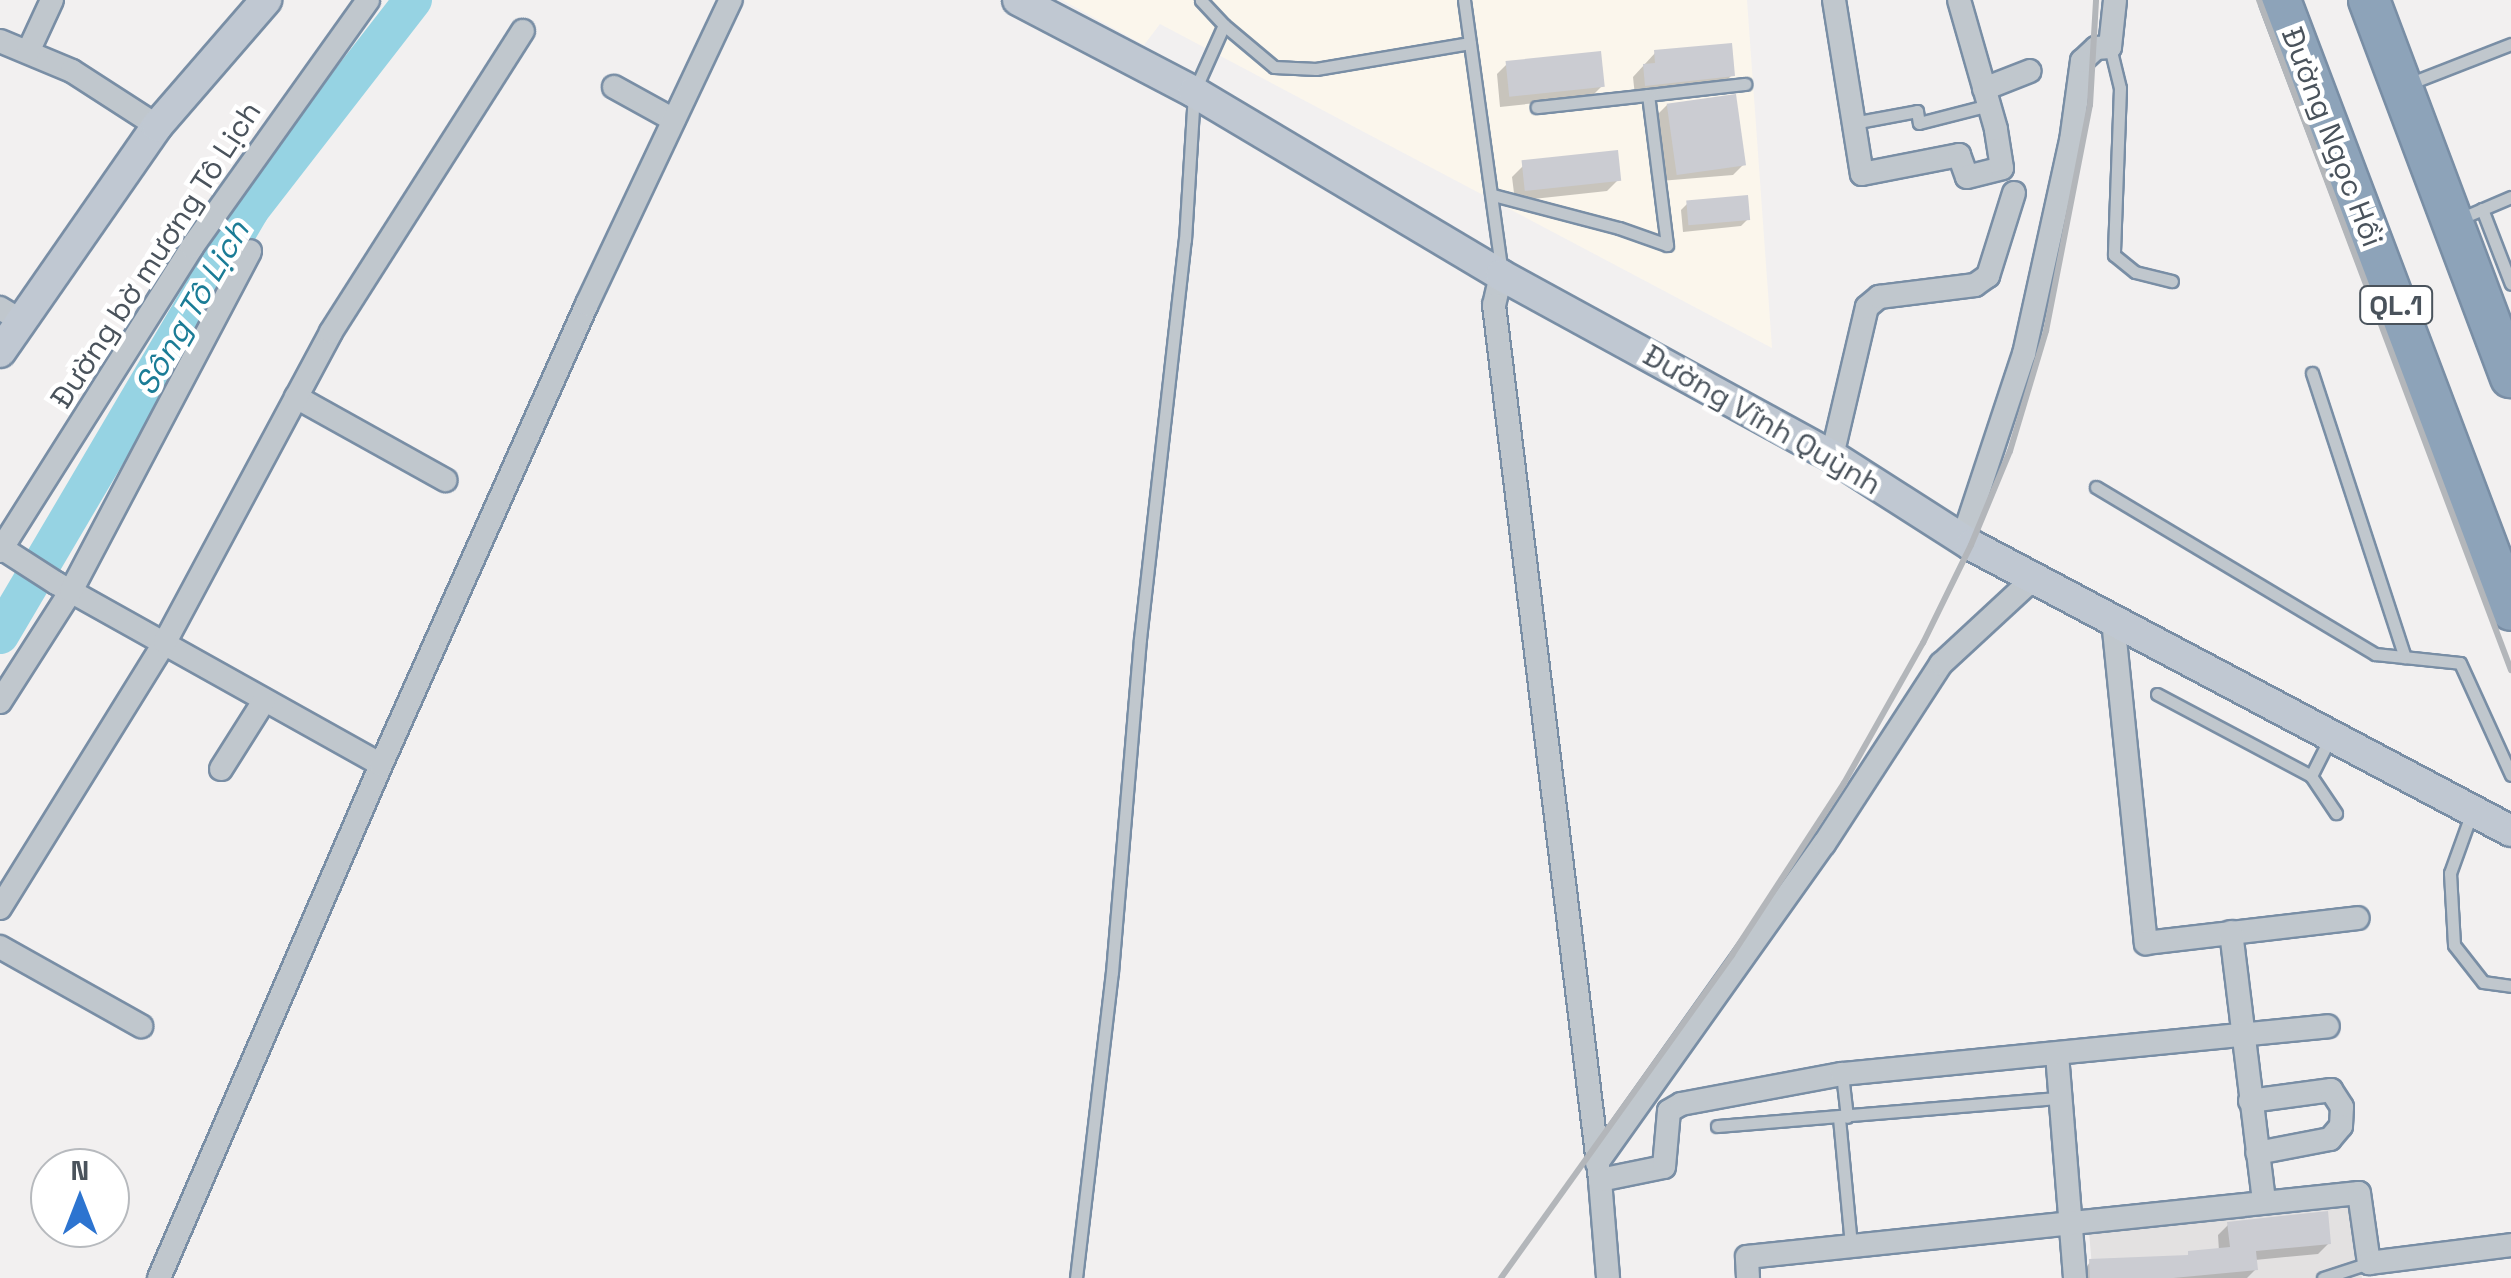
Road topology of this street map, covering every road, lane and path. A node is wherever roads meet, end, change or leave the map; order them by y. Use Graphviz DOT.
graph roads {
  1 [pos="52,0"];
  2 [pos="266,0"];
  3 [pos="368,0"];
  4 [pos="731,0"];
  5 [pos="1018,0"];
  6 [pos="1200,0"];
  7 [pos="1464,0"];
  8 [pos="1834,0"];
  9 [pos="1959,0"];
  10 [pos="2114,0"];
  11 [pos="2280,0"];
  12 [pos="2371,1"];
  13 [pos="1224,25"];
  14 [pos="523,31"];
  15 [pos="0,42"];
  16 [pos="1470,43"];
  17 [pos="2511,44"];
  18 [pos="2110,47"];
  19 [pos="28,52"];
  20 [pos="2030,71"];
  21 [pos="1745,84"];
  22 [pos="2402,86"];
  23 [pos="614,87"];
  24 [pos="1194,92"];
  25 [pos="1648,95"];
  26 [pos="1986,97"];
  27 [pos="1537,108"];
  28 [pos="674,120"];
  29 [pos="1853,123"];
  30 [pos="157,126"];
  31 [pos="2014,193"];
  32 [pos="1493,195"];
  33 [pos="2511,198"];
  34 [pos="2468,215"];
  35 [pos="250,252"];
  36 [pos="1501,274"];
  37 [pos="2172,281"];
  38 [pos="2511,284"];
  39 [pos="11,315"];
  40 [pos="2504,336"];
  41 [pos="0,352"];
  42 [pos="2312,373"];
  43 [pos="2511,376"];
  44 [pos="296,397"];
  45 [pos="1832,456"];
  46 [pos="445,480"];
  47 [pos="2096,487"];
  48 [pos="1963,538"];
  49 [pos="3,550"];
  50 [pos="2035,577"];
  51 [pos="63,587"];
  52 [pos="2511,610"];
  53 [pos="2113,620"];
  54 [pos="165,642"];
  55 [pos="2404,657"];
  56 [pos="2157,694"];
  57 [pos="0,702"];
  58 [pos="264,702"];
  59 [pos="2330,738"];
  60 [pos="381,765"];
  61 [pos="221,769"];
  62 [pos="2511,775"];
  63 [pos="2311,776"];
  64 [pos="2336,812"];
  65 [pos="2472,812"];
  66 [pos="2511,831"];
  67 [pos="0,908"];
  68 [pos="2358,918"];
  69 [pos="2231,932"];
  70 [pos="0,947"];
  71 [pos="2511,986"];
  72 [pos="142,1026"];
  73 [pos="2328,1026"];
  74 [pos="2240,1035"];
  75 [pos="2057,1054"];
  76 [pos="1842,1074"];
  77 [pos="2061,1098"];
  78 [pos="2250,1100"];
  79 [pos="1843,1118"];
  80 [pos="1717,1126"];
  81 [pos="2258,1154"];
  82 [pos="1599,1171"];
  83 [pos="2264,1202"];
  84 [pos="2072,1222"];
  85 [pos="2511,1245"];
  86 [pos="1851,1246"];
  87 [pos="2370,1271"];
  88 [pos="159,1278"];
  89 [pos="1076,1278"];
  90 [pos="1608,1278"];
  91 [pos="1748,1278"];
  92 [pos="2075,1278"];
  93 [pos="2323,1278"];
  1 -- 19 [label="street"];
  2 -- 30 [label="street"];
  3 -- 49 [label="street, Đường bờ mương Tô Lịch"];
  4 -- 28 [label="street"];
  5 -- 24 [label="street, Đường Vĩnh Quỳnh"];
  6 -- 13 [label="lane"];
  7 -- 16 [label="lane"];
  8 -- 29 [label="street"];
  9 -- 26 [label="street"];
  10 -- 18 [label="street"];
  11 -- 52 [label="highway, Đường Ngọc Hồi / QL.1"];
  12 -- 22 [label="highway, QL.1"];
  13 -- 16 [label="lane"];
  13 -- 24 [label="lane"];
  14 -- 44 [label="street"];
  15 -- 19 [label="street"];
  16 -- 32 [label="lane"];
  17 -- 22 [label="lane"];
  18 -- 37 [label="lane"];
  18 -- 48 [label="street"];
  19 -- 30 [label="street"];
  20 -- 26 [label="street"];
  21 -- 25 [label="lane"];
  22 -- 34 [label="highway, QL.1"];
  23 -- 28 [label="street"];
  24 -- 36 [label="street, Đường Vĩnh Quỳnh"];
  24 -- 89 [label="lane"];
  25 -- 27 [label="lane"];
  25 -- 32 [label="lane"];
  26 -- 29 [label="lane"];
  26 -- 29 [label="street"];
  28 -- 60 [label="street"];
  30 -- 39 [label="street"];
  31 -- 45 [label="street"];
  32 -- 36 [label="lane"];
  33 -- 34 [label="lane"];
  34 -- 38 [label="lane"];
  34 -- 40 [label="highway, QL.1"];
  35 -- 51 [label="street"];
  36 -- 45 [label="street, Đường Vĩnh Quỳnh"];
  36 -- 82 [label="street"];
  39 -- 41 [label="street"];
  40 -- 43 [label="highway, QL.1"];
  42 -- 55 [label="lane"];
  44 -- 46 [label="street"];
  44 -- 54 [label="street"];
  45 -- 48 [label="street, Đường Vĩnh Quỳnh"];
  47 -- 55 [label="lane"];
  48 -- 50 [label="street, Đường Vĩnh Quỳnh"];
  49 -- 51 [label="street"];
  50 -- 53 [label="street, Đường Vĩnh Quỳnh"];
  50 -- 82 [label="street"];
  51 -- 54 [label="street"];
  51 -- 57 [label="street"];
  53 -- 59 [label="street, Đường Vĩnh Quỳnh"];
  53 -- 69 [label="street"];
  54 -- 58 [label="street"];
  54 -- 67 [label="street"];
  55 -- 62 [label="lane"];
  56 -- 63 [label="lane"];
  58 -- 60 [label="street"];
  58 -- 61 [label="street"];
  59 -- 63 [label="lane"];
  59 -- 65 [label="street, Đường Vĩnh Quỳnh"];
  60 -- 88 [label="street"];
  63 -- 64 [label="lane"];
  65 -- 66 [label="street, Đường Vĩnh Quỳnh"];
  65 -- 71 [label="lane"];
  68 -- 69 [label="street"];
  69 -- 74 [label="street"];
  70 -- 72 [label="street"];
  73 -- 74 [label="street"];
  74 -- 75 [label="street"];
  74 -- 78 [label="street"];
  75 -- 76 [label="street"];
  75 -- 77 [label="street"];
  76 -- 79 [label="lane"];
  76 -- 82 [label="street"];
  77 -- 79 [label="lane"];
  77 -- 84 [label="street"];
  78 -- 81 [label="street"];
  78 -- 81 [label="street"];
  79 -- 80 [label="lane"];
  79 -- 86 [label="lane"];
  81 -- 83 [label="street"];
  82 -- 90 [label="street"];
  83 -- 84 [label="street"];
  83 -- 87 [label="street"];
  84 -- 86 [label="street"];
  84 -- 92 [label="street"];
  85 -- 87 [label="street"];
  86 -- 91 [label="street"];
  87 -- 93 [label="lane"];
}
